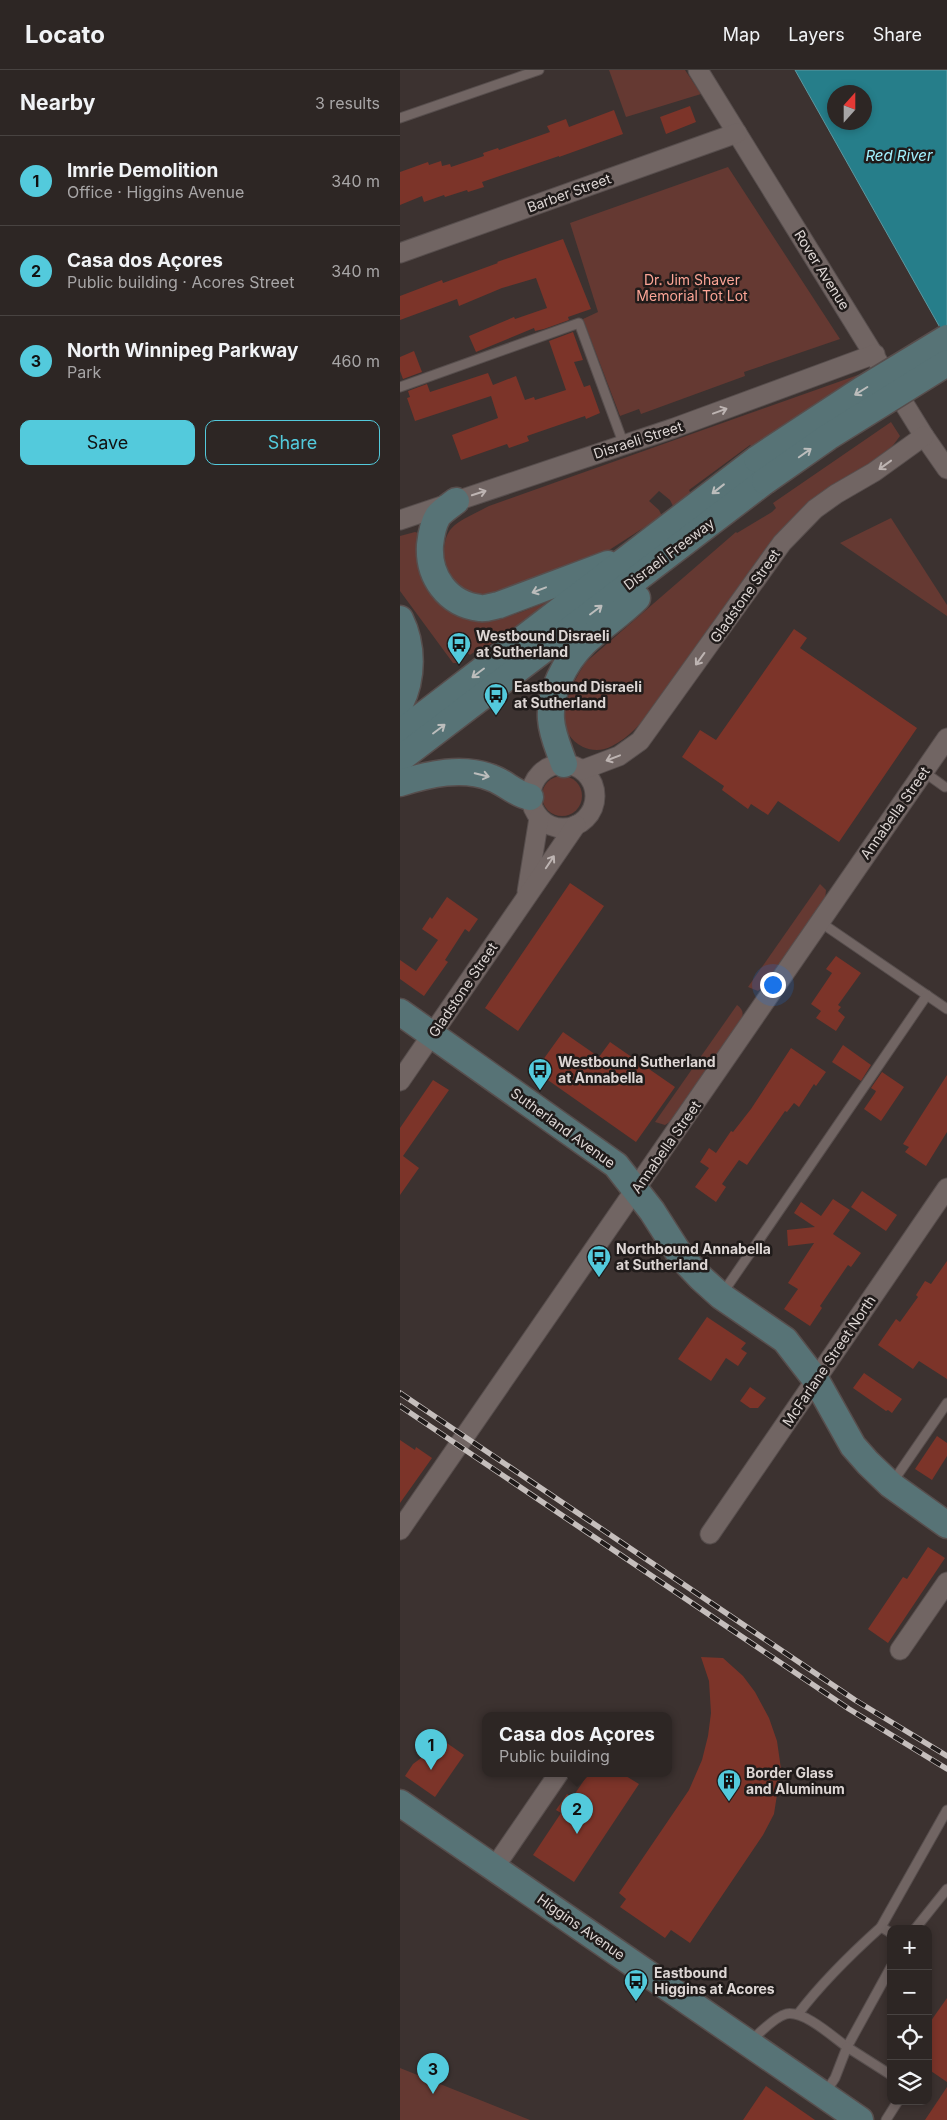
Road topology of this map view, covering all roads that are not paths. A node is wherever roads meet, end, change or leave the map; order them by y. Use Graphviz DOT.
graph roads {
  1 [pos="539,70"];
  2 [pos="698,70"];
  3 [pos="400,118"];
  4 [pos="737,133"];
  5 [pos="400,253"];
  6 [pos="947,338"];
  7 [pos="875,354"];
  8 [pos="947,363"];
  9 [pos="400,387"];
  10 [pos="924,436"];
  11 [pos="624,445"];
  12 [pos="947,469"];
  13 [pos="761,470"];
  14 [pos="456,501"];
  15 [pos="723,513"];
  16 [pos="400,520"];
  17 [pos="634,554"];
  18 [pos="400,619"];
  19 [pos="400,704"];
  20 [pos="400,733"];
  21 [pos="947,738"];
  22 [pos="400,759"];
  23 [pos="573,767"];
  24 [pos="924,772"];
  25 [pos="400,783"];
  26 [pos="945,787"];
  27 [pos="535,807"];
  28 [pos="576,825"];
  29 [pos="526,898"];
  30 [pos="820,922"];
  31 [pos="927,995"];
  32 [pos="947,1009"];
  33 [pos="400,1012"];
  34 [pos="432,1034"];
  35 [pos="400,1081"];
  36 [pos="947,1188"];
  37 [pos="636,1191"];
  38 [pos="721,1296"];
  39 [pos="816,1380"];
  40 [pos="947,1403"];
  41 [pos="890,1485"];
  42 [pos="947,1525"];
  43 [pos="400,1530"];
  44 [pos="710,1534"];
  45 [pos="947,1582"];
  46 [pos="900,1650"];
  47 [pos="556,1777"];
  48 [pos="400,1803"];
  49 [pos="947,1810"];
  50 [pos="494,1868"];
  51 [pos="947,1889"];
  52 [pos="918,1925"];
  53 [pos="881,1927"];
  54 [pos="887,1931"];
  55 [pos="889,1970"];
  56 [pos="798,2014"];
  57 [pos="748,2044"];
  58 [pos="847,2047"];
  59 [pos="887,2072"];
  60 [pos="824,2096"];
  61 [pos="895,2105"];
  62 [pos="860,2120"];
  63 [pos="886,2120"];
  1 -- 3 [label="lane"];
  2 -- 4 [label="street, Rover Avenue"];
  4 -- 5 [label="street, Barber Street"];
  4 -- 7 [label="street, Rover Avenue"];
  6 -- 13 [label="main road, Disraeli Freeway, one-way, bridge"];
  7 -- 10 [label="street, Rover Avenue"];
  11 -- 7 [label="street, Disraeli Street, one-way"];
  13 -- 8 [label="main road, Disraeli Freeway, one-way, bridge"];
  9 -- 11 [label="lane"];
  10 -- 12 [label="street, Rover Avenue"];
  10 -- 23 [label="street, Gladstone Street, one-way"];
  14 -- 11 [label="street, Disraeli Street, one-way"];
  13 -- 15 [label="main road, Disraeli Freeway"];
  13 -- 17 [label="main road, Disraeli Freeway, one-way"];
  14 -- 16 [label="street, Disraeli Street"];
  17 -- 14 [label="main road, one-way"];
  22 -- 15 [label="main road, Disraeli Freeway, one-way"];
  15 -- 23 [label="main road"];
  17 -- 20 [label="main road, Disraeli Freeway, one-way"];
  18 -- 19 [label="main road"];
  21 -- 24 [label="street, Annabella Street"];
  23 -- 27 [label="street, Gladstone Street"];
  23 -- 28 [label="street, Gladstone Street"];
  24 -- 26 [label="lane"];
  24 -- 30 [label="street, Annabella Street"];
  25 -- 27 [label="main road, one-way"];
  27 -- 28 [label="street"];
  27 -- 29 [label="street, Gladstone Street"];
  29 -- 28 [label="street, Gladstone Street, one-way"];
  29 -- 34 [label="street, Gladstone Street"];
  30 -- 31 [label="lane"];
  30 -- 37 [label="street, Annabella Street"];
  31 -- 32 [label="lane"];
  31 -- 38 [label="lane"];
  33 -- 34 [label="main road, Sutherland Avenue"];
  34 -- 35 [label="street, Gladstone Street"];
  34 -- 37 [label="main road, Sutherland Avenue"];
  36 -- 39 [label="street, McFarlane Street North"];
  37 -- 38 [label="main road, Sutherland Avenue"];
  37 -- 43 [label="street, Annabella Street"];
  38 -- 39 [label="main road, Sutherland Avenue"];
  39 -- 41 [label="main road, Sutherland Avenue"];
  39 -- 44 [label="street, McFarlane Street North"];
  40 -- 41 [label="lane"];
  41 -- 42 [label="main road, Sutherland Avenue"];
  45 -- 46 [label="street"];
  47 -- 50 [label="street"];
  48 -- 50 [label="main road, Higgins Avenue"];
  49 -- 53 [label="lane"];
  50 -- 57 [label="main road, Higgins Avenue"];
  51 -- 52 [label="lane"];
  53 -- 54 [label="lane"];
  53 -- 56 [label="lane"];
  55 -- 58 [label="lane"];
  56 -- 57 [label="lane"];
  56 -- 58 [label="lane"];
  57 -- 60 [label="main road, Higgins Avenue"];
  58 -- 59 [label="lane"];
  58 -- 60 [label="lane"];
  60 -- 62 [label="main road, Higgins Avenue"];
  61 -- 63 [label="lane"];
}
